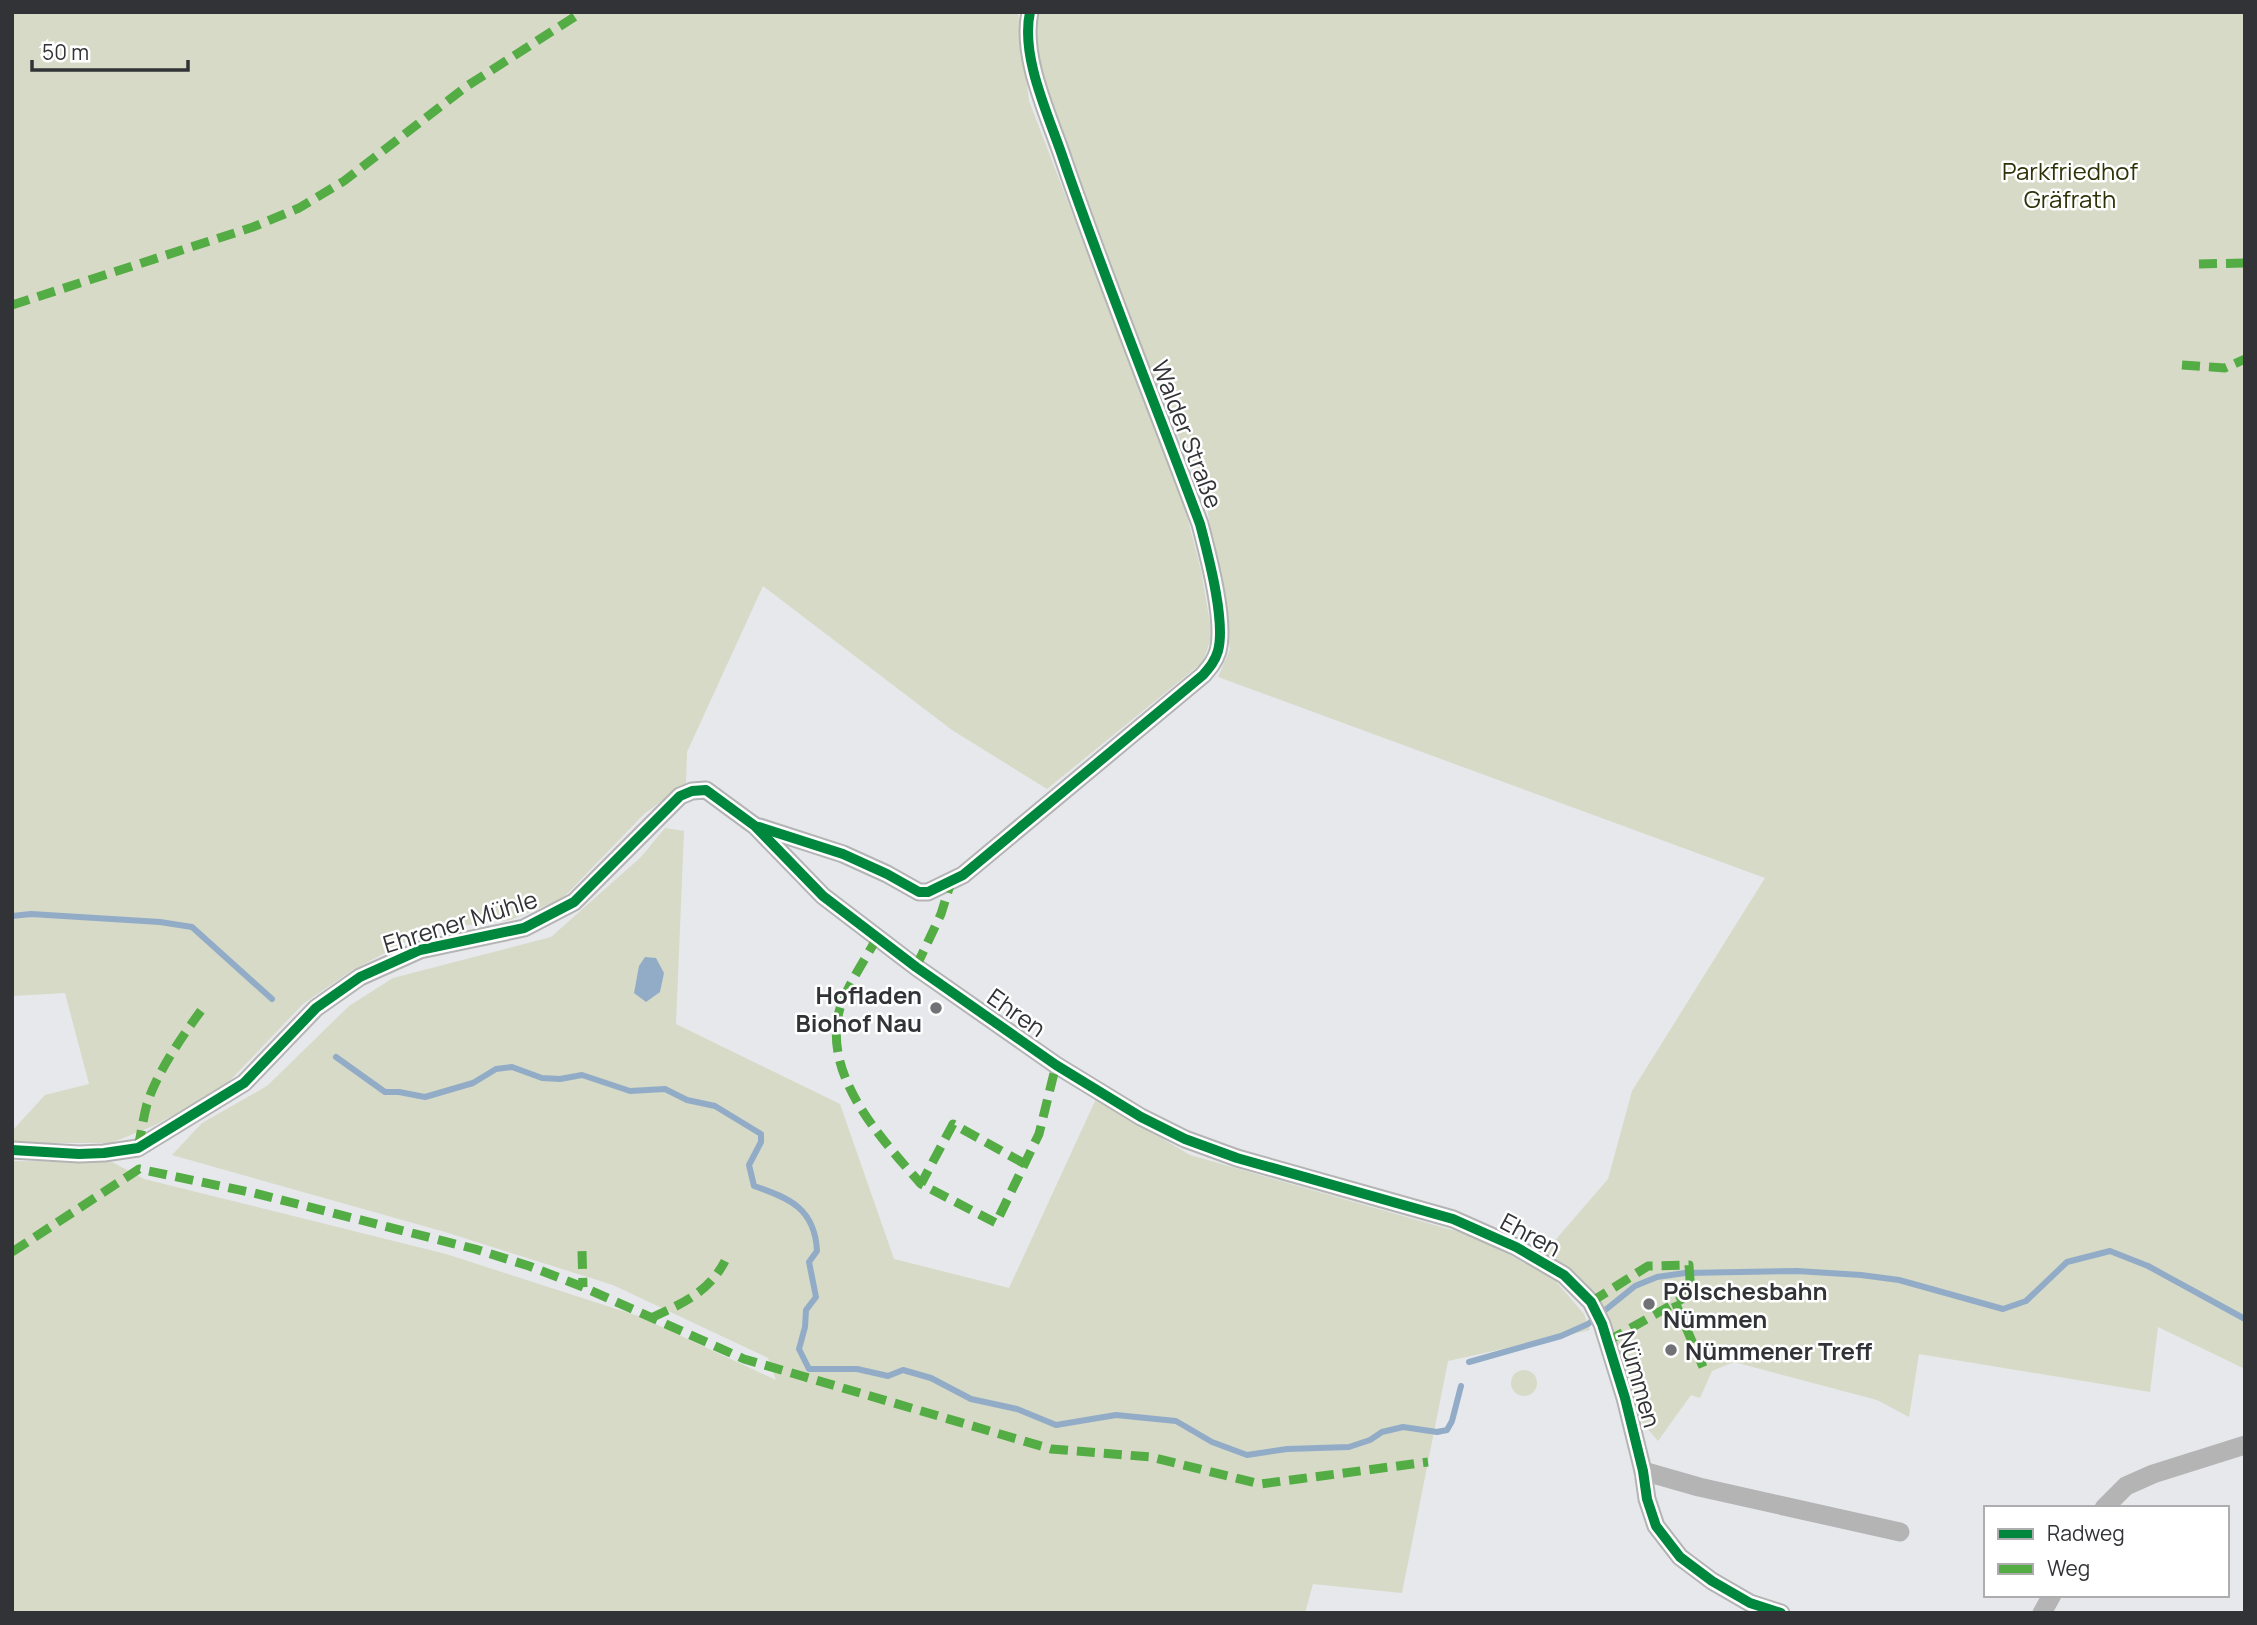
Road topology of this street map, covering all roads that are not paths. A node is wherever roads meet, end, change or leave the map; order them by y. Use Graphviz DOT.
graph roads {
  1 [pos="1030,12"];
  2 [pos="755,826"];
  3 [pos="12,1150"];
  4 [pos="1596,1311"];
  5 [pos="2245,1445"];
  6 [pos="1643,1471"];
  7 [pos="2106,1506"];
  8 [pos="1900,1532"];
  9 [pos="2051,1597"];
  10 [pos="1781,1613"];
  11 [pos="2042,1613"];
  1 -- 2 [label="street, Walder Straße"];
  2 -- 3 [label="street, Ehrener Mühle"];
  2 -- 4 [label="street, Ehren"];
  4 -- 6 [label="street, Nümmen"];
  5 -- 7 [label="street"];
  6 -- 8 [label="street"];
  6 -- 10 [label="street, Nümmen"];
  9 -- 11 [label="street"];
}
